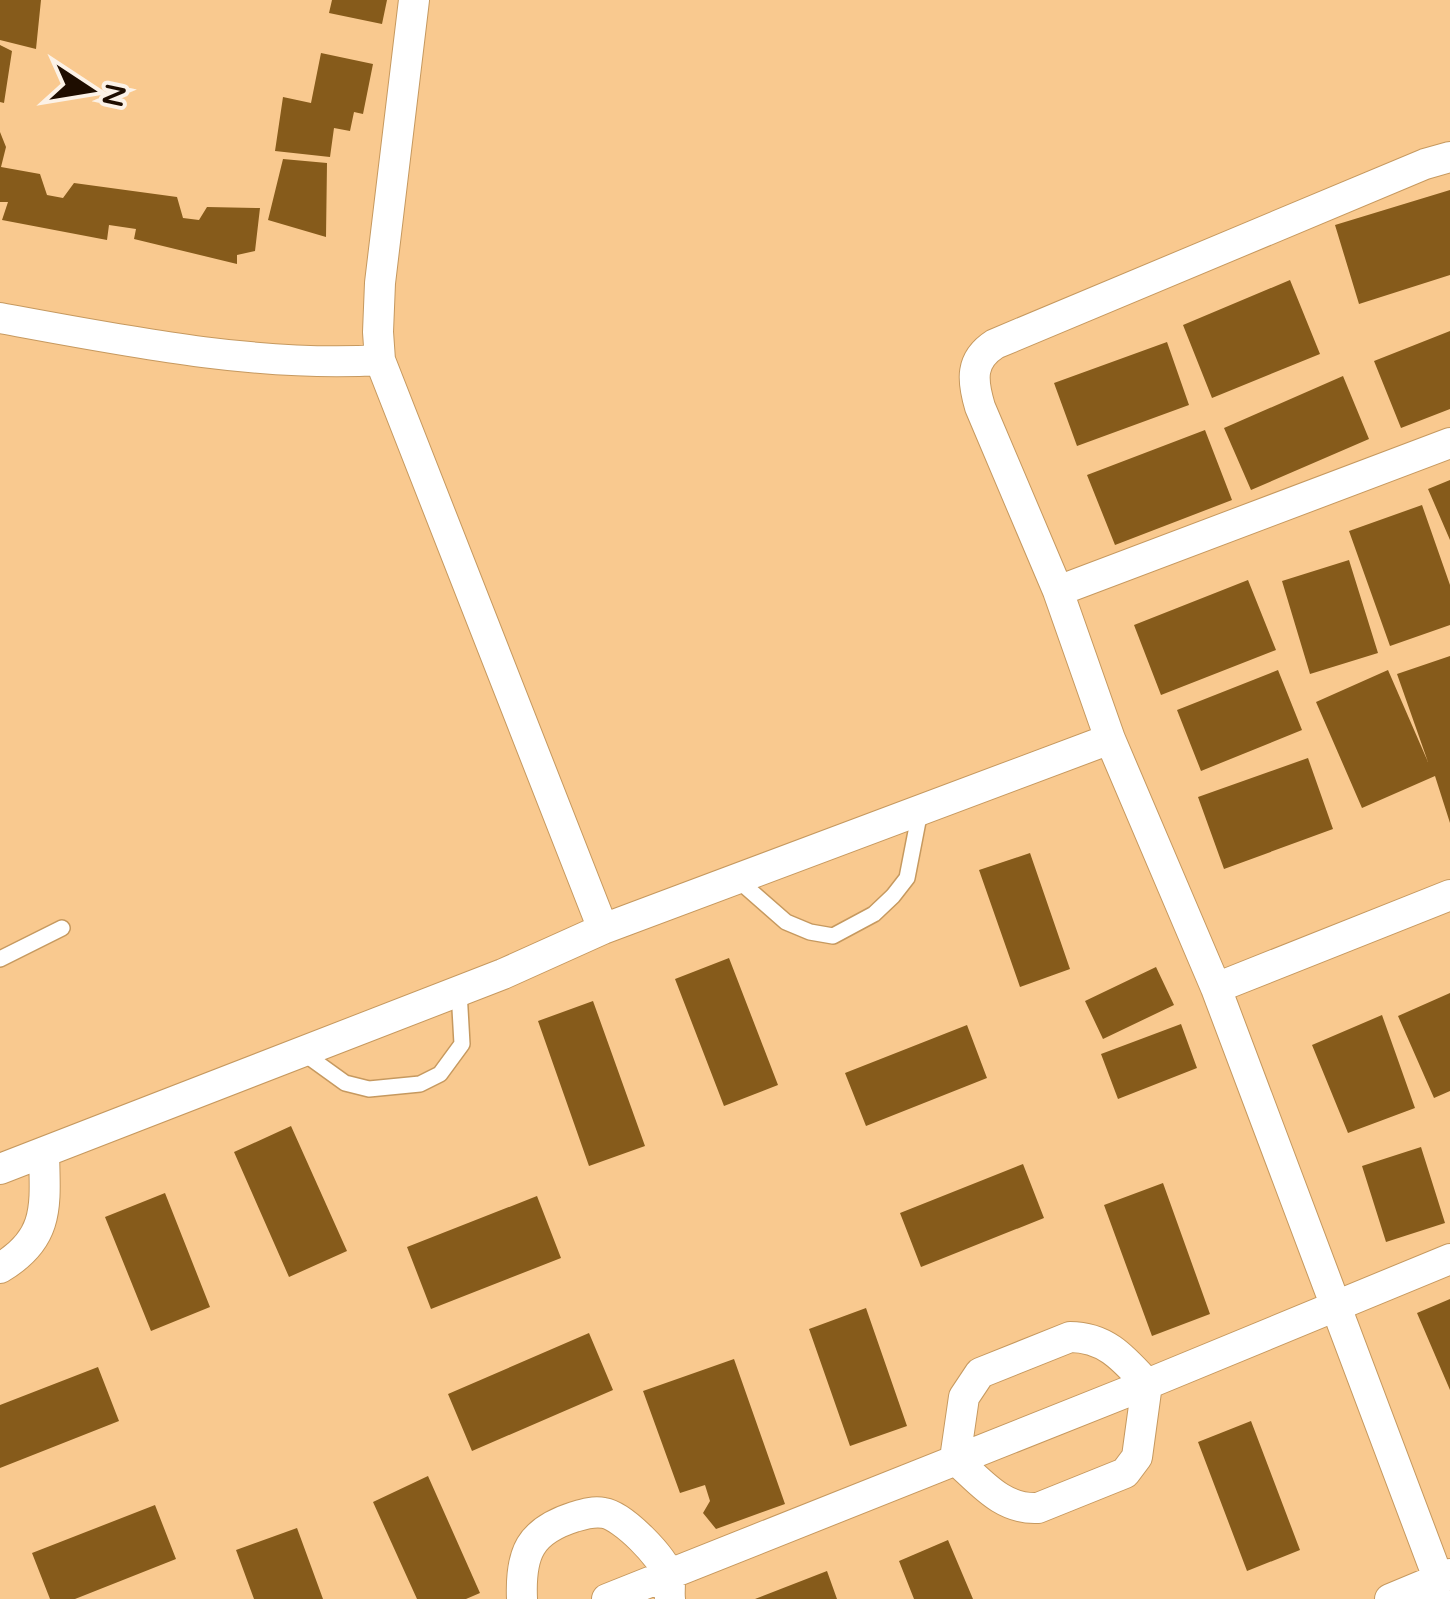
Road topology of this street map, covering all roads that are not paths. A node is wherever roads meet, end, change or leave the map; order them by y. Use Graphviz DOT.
graph roads {
  1 [pos="414,0"];
  2 [pos="1450,157"];
  3 [pos="0,318"];
  4 [pos="380,360"];
  5 [pos="1450,443"];
  6 [pos="1058,590"];
  7 [pos="1110,739"];
  8 [pos="920,811"];
  9 [pos="737,879"];
  10 [pos="1450,895"];
  11 [pos="62,928"];
  12 [pos="603,929"];
  13 [pos="0,959"];
  14 [pos="1216,988"];
  15 [pos="458,991"];
  16 [pos="302,1052"];
  17 [pos="44,1152"];
  18 [pos="0,1169"];
  19 [pos="1450,1259"];
  20 [pos="0,1268"];
  21 [pos="1335,1306"];
  22 [pos="1148,1384"];
  23 [pos="956,1459"];
  24 [pos="1445,1584"];
  25 [pos="669,1587"];
  26 [pos="522,1599"];
  27 [pos="607,1599"];
  28 [pos="1390,1599"];
  1 -- 4 [label="street"];
  2 -- 6 [label="street"];
  3 -- 4 [label="street"];
  4 -- 12 [label="street"];
  5 -- 6 [label="street"];
  6 -- 7 [label="street"];
  7 -- 8 [label="street"];
  7 -- 14 [label="street"];
  8 -- 9 [label="street"];
  8 -- 9 [label="lane"];
  9 -- 12 [label="street"];
  10 -- 14 [label="street"];
  11 -- 13 [label="lane"];
  12 -- 15 [label="street"];
  14 -- 21 [label="street"];
  15 -- 16 [label="street"];
  15 -- 16 [label="lane"];
  16 -- 17 [label="street"];
  17 -- 18 [label="street"];
  17 -- 20 [label="street"];
  19 -- 21 [label="street"];
  21 -- 22 [label="street"];
  21 -- 24 [label="street"];
  22 -- 23 [label="street"];
  22 -- 23 [label="street"];
  22 -- 23 [label="street"];
  23 -- 25 [label="street"];
  24 -- 28 [label="street"];
  25 -- 26 [label="street"];
  25 -- 27 [label="street"];
}
